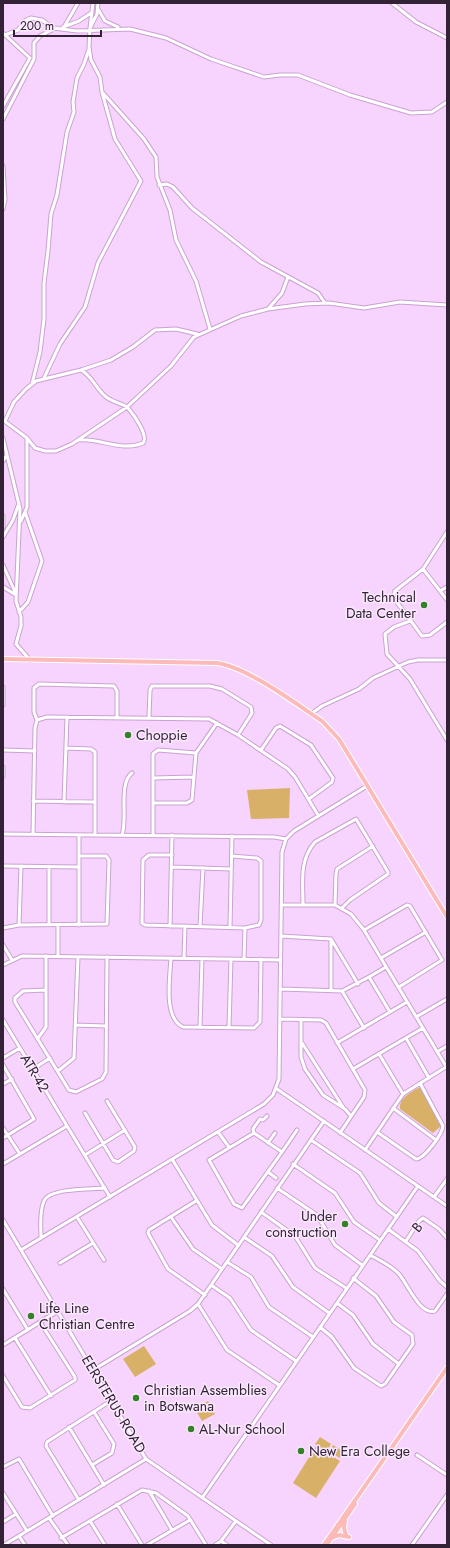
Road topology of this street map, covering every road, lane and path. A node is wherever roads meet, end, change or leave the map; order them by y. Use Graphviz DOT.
graph roads {
  1 [pos="78,3"];
  2 [pos="93,3"];
  3 [pos="98,3"];
  4 [pos="392,3"];
  5 [pos="98,9"];
  6 [pos="91,13"];
  7 [pos="62,27"];
  8 [pos="56,28"];
  9 [pos="120,28"];
  10 [pos="90,29"];
  11 [pos="81,31"];
  12 [pos="4,34"];
  13 [pos="90,36"];
  14 [pos="447,38"];
  15 [pos="89,47"];
  16 [pos="30,58"];
  17 [pos="33,61"];
  18 [pos="102,92"];
  19 [pos="447,102"];
  20 [pos="3,106"];
  21 [pos="3,119"];
  22 [pos="3,166"];
  23 [pos="159,185"];
  24 [pos="3,209"];
  25 [pos="288,277"];
  26 [pos="325,303"];
  27 [pos="447,305"];
  28 [pos="268,309"];
  29 [pos="210,328"];
  30 [pos="198,334"];
  31 [pos="81,370"];
  32 [pos="44,378"];
  33 [pos="32,384"];
  34 [pos="127,407"];
  35 [pos="4,421"];
  36 [pos="3,438"];
  37 [pos="27,438"];
  38 [pos="77,440"];
  39 [pos="6,455"];
  40 [pos="3,461"];
  41 [pos="19,503"];
  42 [pos="25,512"];
  43 [pos="3,516"];
  44 [pos="19,523"];
  45 [pos="3,526"];
  46 [pos="447,532"];
  47 [pos="3,537"];
  48 [pos="3,564"];
  49 [pos="423,569"];
  50 [pos="447,587"];
  51 [pos="3,588"];
  52 [pos="440,591"];
  53 [pos="16,595"];
  54 [pos="447,600"];
  55 [pos="19,612"];
  56 [pos="410,621"];
  57 [pos="447,622"];
  58 [pos="3,659"];
  59 [pos="30,660"];
  60 [pos="447,660"];
  61 [pos="399,666"];
  62 [pos="3,687"];
  63 [pos="3,705"];
  64 [pos="311,714"];
  65 [pos="67,717"];
  66 [pos="149,717"];
  67 [pos="117,718"];
  68 [pos="38,720"];
  69 [pos="217,723"];
  70 [pos="238,735"];
  71 [pos="447,740"];
  72 [pos="66,748"];
  73 [pos="3,750"];
  74 [pos="261,750"];
  75 [pos="35,751"];
  76 [pos="196,753"];
  77 [pos="3,767"];
  78 [pos="3,772"];
  79 [pos="132,772"];
  80 [pos="3,776"];
  81 [pos="193,777"];
  82 [pos="154,778"];
  83 [pos="367,786"];
  84 [pos="309,799"];
  85 [pos="33,801"];
  86 [pos="64,802"];
  87 [pos="96,802"];
  88 [pos="154,803"];
  89 [pos="318,815"];
  90 [pos="3,834"];
  91 [pos="32,834"];
  92 [pos="80,835"];
  93 [pos="95,835"];
  94 [pos="122,835"];
  95 [pos="153,835"];
  96 [pos="172,835"];
  97 [pos="232,836"];
  98 [pos="286,839"];
  99 [pos="373,846"];
  100 [pos="172,855"];
  101 [pos="79,856"];
  102 [pos="232,856"];
  103 [pos="3,866"];
  104 [pos="21,866"];
  105 [pos="49,867"];
  106 [pos="79,867"];
  107 [pos="172,867"];
  108 [pos="203,868"];
  109 [pos="231,869"];
  110 [pos="282,905"];
  111 [pos="303,905"];
  112 [pos="335,906"];
  113 [pos="342,908"];
  114 [pos="447,917"];
  115 [pos="49,924"];
  116 [pos="19,925"];
  117 [pos="58,925"];
  118 [pos="79,925"];
  119 [pos="4,926"];
  120 [pos="170,926"];
  121 [pos="185,926"];
  122 [pos="200,926"];
  123 [pos="230,927"];
  124 [pos="245,928"];
  125 [pos="364,930"];
  126 [pos="426,932"];
  127 [pos="282,936"];
  128 [pos="331,939"];
  129 [pos="3,945"];
  130 [pos="46,956"];
  131 [pos="58,957"];
  132 [pos="78,957"];
  133 [pos="106,958"];
  134 [pos="171,958"];
  135 [pos="184,958"];
  136 [pos="381,958"];
  137 [pos="202,959"];
  138 [pos="231,959"];
  139 [pos="244,959"];
  140 [pos="260,959"];
  141 [pos="12,960"];
  142 [pos="281,960"];
  143 [pos="3,965"];
  144 [pos="386,967"];
  145 [pos="369,977"];
  146 [pos="358,984"];
  147 [pos="399,987"];
  148 [pos="281,989"];
  149 [pos="46,990"];
  150 [pos="331,990"];
  151 [pos="342,991"];
  152 [pos="447,999"];
  153 [pos="407,1002"];
  154 [pos="390,1012"];
  155 [pos="416,1017"];
  156 [pos="281,1019"];
  157 [pos="3,1020"];
  158 [pos="301,1020"];
  159 [pos="75,1025"];
  160 [pos="106,1026"];
  161 [pos="200,1027"];
  162 [pos="229,1027"];
  163 [pos="364,1028"];
  164 [pos="423,1028"];
  165 [pos="38,1038"];
  166 [pos="406,1038"];
  167 [pos="302,1043"];
  168 [pos="337,1043"];
  169 [pos="447,1046"];
  170 [pos="20,1048"];
  171 [pos="437,1052"];
  172 [pos="379,1054"];
  173 [pos="3,1058"];
  174 [pos="50,1058"];
  175 [pos="3,1064"];
  176 [pos="447,1068"];
  177 [pos="33,1069"];
  178 [pos="353,1069"];
  179 [pos="58,1071"];
  180 [pos="429,1078"];
  181 [pos="12,1079"];
  182 [pos="420,1083"];
  183 [pos="3,1084"];
  184 [pos="277,1089"];
  185 [pos="404,1094"];
  186 [pos="106,1101"];
  187 [pos="393,1108"];
  188 [pos="345,1110"];
  189 [pos="85,1113"];
  190 [pos="267,1116"];
  191 [pos="351,1116"];
  192 [pos="324,1121"];
  193 [pos="67,1126"];
  194 [pos="3,1128"];
  195 [pos="125,1130"];
  196 [pos="297,1130"];
  197 [pos="218,1132"];
  198 [pos="377,1132"];
  199 [pos="254,1133"];
  200 [pos="275,1133"];
  201 [pos="340,1133"];
  202 [pos="8,1135"];
  203 [pos="3,1138"];
  204 [pos="311,1140"];
  205 [pos="436,1140"];
  206 [pos="268,1143"];
  207 [pos="103,1144"];
  208 [pos="229,1147"];
  209 [pos="365,1150"];
  210 [pos="282,1152"];
  211 [pos="20,1154"];
  212 [pos="85,1155"];
  213 [pos="172,1159"];
  214 [pos="3,1164"];
  215 [pos="293,1164"];
  216 [pos="268,1172"];
  217 [pos="276,1178"];
  218 [pos="447,1179"];
  219 [pos="418,1186"];
  220 [pos="105,1188"];
  221 [pos="277,1188"];
  222 [pos="110,1197"];
  223 [pos="434,1197"];
  224 [pos="196,1201"];
  225 [pos="447,1206"];
  226 [pos="261,1212"];
  227 [pos="77,1217"];
  228 [pos="171,1217"];
  229 [pos="397,1217"];
  230 [pos="3,1220"];
  231 [pos="388,1229"];
  232 [pos="244,1237"];
  233 [pos="42,1238"];
  234 [pos="447,1238"];
  235 [pos="380,1240"];
  236 [pos="406,1241"];
  237 [pos="94,1243"];
  238 [pos="238,1245"];
  239 [pos="21,1250"];
  240 [pos="370,1255"];
  241 [pos="104,1260"];
  242 [pos="227,1262"];
  243 [pos="60,1263"];
  244 [pos="362,1265"];
  245 [pos="222,1269"];
  246 [pos="353,1278"];
  247 [pos="211,1285"];
  248 [pos="447,1287"];
  249 [pos="346,1288"];
  250 [pos="3,1289"];
  251 [pos="447,1294"];
  252 [pos="205,1295"];
  253 [pos="337,1303"];
  254 [pos="198,1304"];
  255 [pos="58,1311"];
  256 [pos="329,1313"];
  257 [pos="40,1322"];
  258 [pos="320,1327"];
  259 [pos="28,1330"];
  260 [pos="313,1337"];
  261 [pos="15,1338"];
  262 [pos="3,1345"];
  263 [pos="296,1361"];
  264 [pos="399,1364"];
  265 [pos="447,1368"];
  266 [pos="93,1370"];
  267 [pos="3,1376"];
  268 [pos="279,1386"];
  269 [pos="51,1396"];
  270 [pos="112,1400"];
  271 [pos="94,1412"];
  272 [pos="69,1427"];
  273 [pos="417,1455"];
  274 [pos="146,1458"];
  275 [pos="92,1465"];
  276 [pos="3,1467"];
  277 [pos="447,1475"];
  278 [pos="367,1483"];
  279 [pos="104,1485"];
  280 [pos="149,1490"];
  281 [pos="3,1493"];
  282 [pos="447,1494"];
  283 [pos="202,1498"];
  284 [pos="79,1500"];
  285 [pos="117,1504"];
  286 [pos="16,1514"];
  287 [pos="51,1516"];
  288 [pos="346,1517"];
  289 [pos="90,1520"];
  290 [pos="190,1520"];
  291 [pos="236,1521"];
  292 [pos="3,1522"];
  293 [pos="172,1530"];
  294 [pos="27,1531"];
  295 [pos="19,1536"];
  296 [pos="61,1538"];
  297 [pos="331,1539"];
  298 [pos="221,1541"];
  299 [pos="4,1545"];
  300 [pos="25,1545"];
  301 [pos="68,1545"];
  302 [pos="105,1545"];
  303 [pos="142,1545"];
  304 [pos="147,1545"];
  305 [pos="206,1545"];
  306 [pos="215,1545"];
  307 [pos="227,1545"];
  308 [pos="271,1545"];
  309 [pos="324,1545"];
  310 [pos="327,1545"];
  311 [pos="412,1545"];
  1 -- 7 [label="street"];
  2 -- 6 [label="street"];
  3 -- 5 [label="street"];
  4 -- 14 [label="street"];
  5 -- 9 [label="street"];
  5 -- 10 [label="street"];
  6 -- 7 [label="street"];
  6 -- 10 [label="street"];
  7 -- 8 [label="street"];
  7 -- 11 [label="street"];
  8 -- 12 [label="street"];
  8 -- 17 [label="street"];
  9 -- 10 [label="street"];
  9 -- 19 [label="street"];
  10 -- 11 [label="street"];
  10 -- 13 [label="street"];
  11 -- 13 [label="street"];
  12 -- 16 [label="street"];
  13 -- 15 [label="street"];
  15 -- 18 [label="street"];
  15 -- 33 [label="street"];
  16 -- 17 [label="street"];
  16 -- 20 [label="street"];
  17 -- 21 [label="street"];
  18 -- 23 [label="street"];
  18 -- 32 [label="street"];
  22 -- 24 [label="street"];
  23 -- 25 [label="street"];
  23 -- 29 [label="street"];
  25 -- 26 [label="street"];
  25 -- 28 [label="street"];
  26 -- 27 [label="street"];
  26 -- 28 [label="street"];
  28 -- 29 [label="street"];
  29 -- 30 [label="street"];
  30 -- 31 [label="street"];
  30 -- 34 [label="street"];
  31 -- 32 [label="street"];
  31 -- 34 [label="street"];
  32 -- 33 [label="street"];
  33 -- 35 [label="street"];
  34 -- 38 [label="street"];
  34 -- 38 [label="street"];
  35 -- 37 [label="street"];
  36 -- 39 [label="street"];
  37 -- 38 [label="street"];
  37 -- 42 [label="street"];
  39 -- 40 [label="street"];
  39 -- 41 [label="street"];
  41 -- 44 [label="street"];
  41 -- 47 [label="street"];
  42 -- 44 [label="street"];
  42 -- 55 [label="street"];
  43 -- 45 [label="street"];
  44 -- 53 [label="street"];
  46 -- 49 [label="street"];
  48 -- 53 [label="street"];
  49 -- 52 [label="street"];
  49 -- 56 [label="street"];
  50 -- 52 [label="street"];
  51 -- 53 [label="street"];
  52 -- 54 [label="street"];
  53 -- 55 [label="street"];
  55 -- 59 [label="street"];
  56 -- 57 [label="street"];
  56 -- 61 [label="street"];
  58 -- 59 [label="main road"];
  59 -- 64 [label="main road"];
  60 -- 61 [label="street"];
  61 -- 64 [label="street"];
  61 -- 71 [label="street"];
  62 -- 63 [label="street"];
  64 -- 83 [label="main road"];
  65 -- 67 [label="street"];
  65 -- 68 [label="street"];
  65 -- 72 [label="street"];
  66 -- 67 [label="street"];
  66 -- 69 [label="street"];
  66 -- 70 [label="street"];
  67 -- 68 [label="street"];
  68 -- 75 [label="street"];
  69 -- 70 [label="street"];
  69 -- 76 [label="street"];
  70 -- 74 [label="street"];
  72 -- 86 [label="street"];
  72 -- 87 [label="street"];
  73 -- 75 [label="street"];
  74 -- 84 [label="street"];
  74 -- 84 [label="street"];
  75 -- 85 [label="street"];
  76 -- 81 [label="street"];
  76 -- 82 [label="street"];
  77 -- 78 [label="street"];
  78 -- 80 [label="street"];
  79 -- 94 [label="street"];
  81 -- 82 [label="street"];
  81 -- 88 [label="street"];
  82 -- 88 [label="street"];
  83 -- 89 [label="street"];
  83 -- 114 [label="main road"];
  84 -- 89 [label="street"];
  85 -- 86 [label="street"];
  85 -- 91 [label="street"];
  86 -- 87 [label="street"];
  87 -- 93 [label="street"];
  88 -- 95 [label="street"];
  89 -- 98 [label="street"];
  90 -- 91 [label="street"];
  91 -- 92 [label="street"];
  92 -- 93 [label="street"];
  92 -- 101 [label="street"];
  93 -- 94 [label="street"];
  94 -- 95 [label="street"];
  95 -- 96 [label="street"];
  96 -- 97 [label="street"];
  96 -- 100 [label="street"];
  97 -- 98 [label="street"];
  97 -- 102 [label="street"];
  98 -- 110 [label="street"];
  99 -- 111 [label="street"];
  99 -- 112 [label="street"];
  99 -- 113 [label="street"];
  100 -- 107 [label="street"];
  100 -- 120 [label="street"];
  101 -- 106 [label="street"];
  101 -- 118 [label="street"];
  102 -- 109 [label="street"];
  102 -- 124 [label="street"];
  103 -- 104 [label="street"];
  104 -- 105 [label="street"];
  104 -- 116 [label="street"];
  105 -- 106 [label="street"];
  105 -- 115 [label="street"];
  106 -- 118 [label="street"];
  107 -- 108 [label="street"];
  107 -- 120 [label="street"];
  108 -- 109 [label="street"];
  108 -- 122 [label="street"];
  109 -- 123 [label="street"];
  110 -- 111 [label="street"];
  110 -- 127 [label="street"];
  111 -- 112 [label="street"];
  112 -- 113 [label="street"];
  113 -- 125 [label="street"];
  115 -- 116 [label="street"];
  115 -- 117 [label="street"];
  116 -- 119 [label="street"];
  117 -- 118 [label="street"];
  117 -- 131 [label="street"];
  120 -- 121 [label="street"];
  121 -- 122 [label="street"];
  121 -- 135 [label="street"];
  122 -- 123 [label="street"];
  123 -- 124 [label="street"];
  124 -- 139 [label="street"];
  125 -- 126 [label="street"];
  125 -- 136 [label="street"];
  126 -- 136 [label="street"];
  126 -- 147 [label="street"];
  127 -- 128 [label="street"];
  127 -- 142 [label="street"];
  128 -- 146 [label="street"];
  128 -- 150 [label="street"];
  129 -- 141 [label="street"];
  130 -- 131 [label="street"];
  130 -- 141 [label="street"];
  130 -- 149 [label="street"];
  131 -- 132 [label="street"];
  132 -- 133 [label="street"];
  132 -- 159 [label="street"];
  133 -- 134 [label="street"];
  133 -- 160 [label="street"];
  134 -- 135 [label="street"];
  134 -- 161 [label="street"];
  135 -- 137 [label="street"];
  136 -- 144 [label="street"];
  137 -- 138 [label="street"];
  137 -- 161 [label="street"];
  138 -- 139 [label="street"];
  138 -- 162 [label="street"];
  139 -- 140 [label="street"];
  140 -- 142 [label="street"];
  140 -- 162 [label="street"];
  141 -- 143 [label="street"];
  142 -- 148 [label="street"];
  144 -- 145 [label="street"];
  144 -- 147 [label="street"];
  145 -- 146 [label="street"];
  145 -- 154 [label="street"];
  146 -- 151 [label="street"];
  147 -- 153 [label="street"];
  148 -- 150 [label="street"];
  148 -- 156 [label="street"];
  149 -- 165 [label="street"];
  149 -- 165 [label="street"];
  150 -- 151 [label="street"];
  151 -- 163 [label="street"];
  152 -- 155 [label="street"];
  153 -- 154 [label="street"];
  153 -- 155 [label="street"];
  154 -- 163 [label="street"];
  155 -- 164 [label="street"];
  156 -- 158 [label="street"];
  156 -- 184 [label="street"];
  157 -- 170 [label="street, ATR-42"];
  158 -- 167 [label="street"];
  158 -- 168 [label="street"];
  159 -- 160 [label="street"];
  159 -- 179 [label="street"];
  160 -- 179 [label="street"];
  161 -- 162 [label="street"];
  163 -- 168 [label="street"];
  164 -- 166 [label="street"];
  164 -- 171 [label="street"];
  165 -- 174 [label="street"];
  166 -- 172 [label="street"];
  166 -- 180 [label="street"];
  167 -- 188 [label="street"];
  167 -- 188 [label="street"];
  168 -- 178 [label="street"];
  169 -- 171 [label="street"];
  170 -- 173 [label="street"];
  170 -- 177 [label="street, ATR-42"];
  171 -- 176 [label="street"];
  172 -- 178 [label="street"];
  172 -- 185 [label="street"];
  174 -- 177 [label="street"];
  174 -- 179 [label="street"];
  175 -- 181 [label="street"];
  176 -- 180 [label="street"];
  177 -- 193 [label="street, ATR-42"];
  178 -- 191 [label="street"];
  180 -- 182 [label="street"];
  181 -- 183 [label="street"];
  181 -- 202 [label="street"];
  182 -- 185 [label="street"];
  182 -- 205 [label="street"];
  184 -- 192 [label="street"];
  184 -- 197 [label="street"];
  185 -- 187 [label="street"];
  186 -- 195 [label="street"];
  187 -- 198 [label="street"];
  187 -- 205 [label="street"];
  188 -- 191 [label="street"];
  189 -- 207 [label="street"];
  190 -- 199 [label="street"];
  191 -- 201 [label="street"];
  192 -- 201 [label="street"];
  192 -- 204 [label="street"];
  193 -- 211 [label="street"];
  193 -- 212 [label="street, ATR-42"];
  194 -- 202 [label="street"];
  195 -- 207 [label="street"];
  195 -- 207 [label="street"];
  196 -- 210 [label="street"];
  197 -- 208 [label="street"];
  197 -- 213 [label="street"];
  198 -- 205 [label="street"];
  198 -- 209 [label="street"];
  199 -- 206 [label="street"];
  199 -- 208 [label="street"];
  200 -- 206 [label="street"];
  201 -- 209 [label="street"];
  202 -- 203 [label="street"];
  202 -- 211 [label="street"];
  204 -- 215 [label="street"];
  204 -- 229 [label="street"];
  206 -- 210 [label="street"];
  207 -- 212 [label="street"];
  208 -- 216 [label="street"];
  209 -- 219 [label="street"];
  210 -- 216 [label="street"];
  211 -- 214 [label="street"];
  212 -- 220 [label="street, ATR-42"];
  213 -- 222 [label="street"];
  213 -- 224 [label="street"];
  215 -- 221 [label="street"];
  215 -- 235 [label="street"];
  216 -- 217 [label="street"];
  218 -- 223 [label="street"];
  219 -- 223 [label="street"];
  219 -- 229 [label="street"];
  220 -- 222 [label="street, ATR-42"];
  220 -- 233 [label="street"];
  221 -- 226 [label="street"];
  221 -- 244 [label="street"];
  222 -- 227 [label="street"];
  223 -- 225 [label="street"];
  224 -- 228 [label="street"];
  224 -- 238 [label="street"];
  226 -- 232 [label="street"];
  226 -- 249 [label="street"];
  227 -- 233 [label="street"];
  227 -- 237 [label="street"];
  228 -- 245 [label="street"];
  228 -- 252 [label="street"];
  229 -- 231 [label="street"];
  230 -- 239 [label="street, EERSTERUS ROAD"];
  231 -- 235 [label="street"];
  231 -- 236 [label="street"];
  232 -- 238 [label="street"];
  232 -- 256 [label="street"];
  233 -- 239 [label="street"];
  234 -- 236 [label="street, B"];
  235 -- 240 [label="street"];
  236 -- 248 [label="street"];
  237 -- 241 [label="street"];
  237 -- 243 [label="street"];
  238 -- 242 [label="street"];
  239 -- 255 [label="street, EERSTERUS ROAD"];
  240 -- 244 [label="street"];
  240 -- 251 [label="street"];
  242 -- 245 [label="street"];
  242 -- 260 [label="street"];
  244 -- 246 [label="street"];
  245 -- 247 [label="street"];
  246 -- 249 [label="street"];
  246 -- 264 [label="street"];
  247 -- 252 [label="street"];
  247 -- 263 [label="street"];
  249 -- 253 [label="street"];
  250 -- 259 [label="street"];
  252 -- 254 [label="street"];
  253 -- 256 [label="street"];
  253 -- 264 [label="street"];
  254 -- 266 [label="street"];
  254 -- 268 [label="street"];
  255 -- 257 [label="street"];
  255 -- 266 [label="street, EERSTERUS ROAD"];
  256 -- 258 [label="street"];
  257 -- 259 [label="street"];
  257 -- 269 [label="street"];
  258 -- 260 [label="street"];
  258 -- 264 [label="street"];
  259 -- 261 [label="street"];
  260 -- 263 [label="street"];
  261 -- 262 [label="street"];
  261 -- 269 [label="street"];
  263 -- 268 [label="street"];
  265 -- 278 [label="main road"];
  266 -- 270 [label="street, EERSTERUS ROAD"];
  267 -- 269 [label="street"];
  268 -- 283 [label="street"];
  270 -- 271 [label="street"];
  270 -- 274 [label="street, EERSTERUS ROAD"];
  271 -- 272 [label="street"];
  271 -- 275 [label="street"];
  272 -- 275 [label="street"];
  272 -- 284 [label="street"];
  273 -- 277 [label="street"];
  274 -- 279 [label="street"];
  274 -- 283 [label="street, EERSTERUS ROAD"];
  275 -- 279 [label="street"];
  276 -- 287 [label="street"];
  278 -- 288 [label="main road"];
  278 -- 309 [label="main road"];
  279 -- 284 [label="street"];
  280 -- 285 [label="street"];
  280 -- 290 [label="street"];
  280 -- 293 [label="street"];
  281 -- 286 [label="street"];
  282 -- 311 [label="street"];
  283 -- 291 [label="street, EERSTERUS ROAD"];
  284 -- 287 [label="street"];
  285 -- 289 [label="street"];
  285 -- 303 [label="street"];
  286 -- 292 [label="street"];
  286 -- 294 [label="street"];
  287 -- 294 [label="street"];
  287 -- 296 [label="street"];
  288 -- 297 [label="main road"];
  288 -- 297 [label="main road"];
  289 -- 296 [label="street"];
  289 -- 302 [label="street"];
  290 -- 293 [label="street"];
  290 -- 305 [label="street"];
  291 -- 298 [label="street"];
  291 -- 308 [label="street, EERSTERUS ROAD"];
  293 -- 304 [label="street"];
  294 -- 295 [label="street"];
  295 -- 299 [label="street"];
  295 -- 300 [label="street"];
  296 -- 301 [label="street"];
  297 -- 310 [label="main road"];
  298 -- 306 [label="street"];
  298 -- 307 [label="street"];
}
